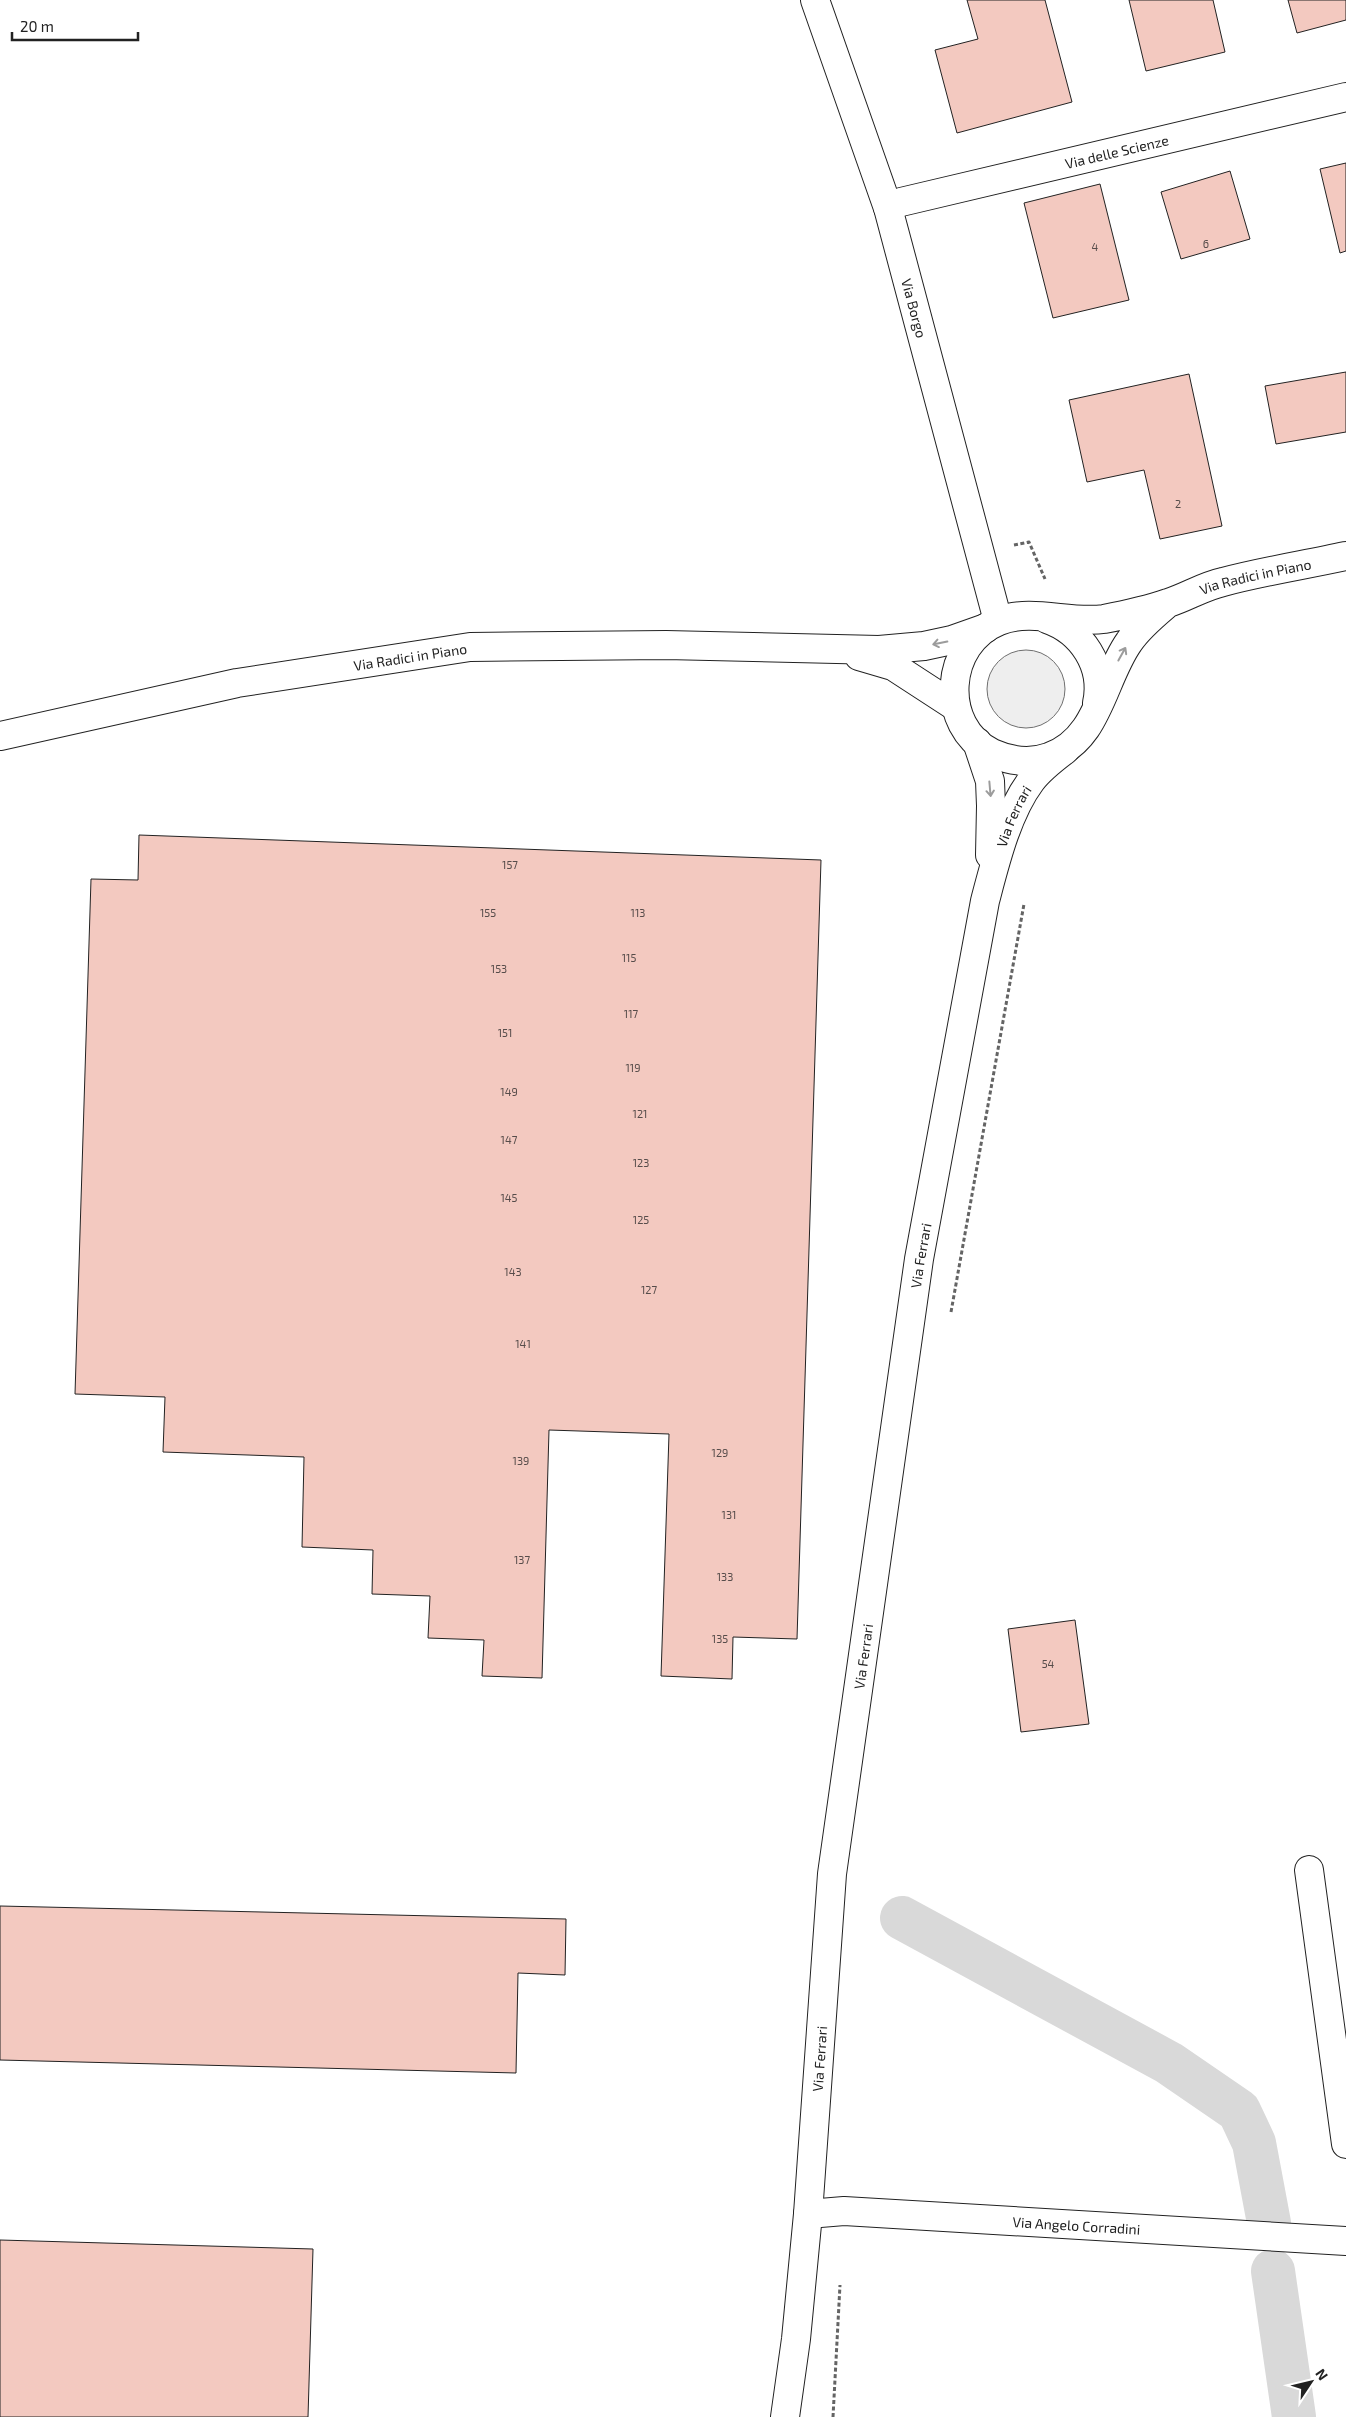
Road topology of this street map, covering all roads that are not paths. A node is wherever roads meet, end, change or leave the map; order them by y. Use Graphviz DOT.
graph roads {
  1 [pos="815,0"];
  2 [pos="1346,97"];
  3 [pos="888,208"];
  4 [pos="1346,556"];
  5 [pos="1168,603"];
  6 [pos="1038,617"];
  7 [pos="992,625"];
  8 [pos="826,650"];
  9 [pos="956,707"];
  10 [pos="1095,714"];
  11 [pos="0,736"];
  12 [pos="977,742"];
  13 [pos="1067,748"];
  14 [pos="986,901"];
  15 [pos="1309,1870"];
  16 [pos="1346,2144"];
  17 [pos="808,2214"];
  18 [pos="1346,2241"];
  19 [pos="785,2417"];
  1 -- 3 [label="street, Via Borgo"];
  2 -- 3 [label="street, Via delle Scienze"];
  3 -- 7 [label="street, Via Borgo"];
  4 -- 5 [label="street, Via Radici in Piano"];
  5 -- 6 [label="street, Via Radici in Piano"];
  10 -- 5 [label="street, Via Radici in Piano, one-way"];
  6 -- 7 [label="street, Via Radici in Piano"];
  6 -- 10 [label="street, Via Radici in Piano"];
  7 -- 8 [label="street, Via Radici in Piano, one-way"];
  7 -- 9 [label="street, Via Radici in Piano"];
  8 -- 9 [label="street, Via Radici in Piano"];
  8 -- 11 [label="street, Via Radici in Piano"];
  9 -- 12 [label="street, Via Radici in Piano"];
  10 -- 13 [label="street, Via Radici in Piano"];
  12 -- 13 [label="street, Via Radici in Piano"];
  12 -- 14 [label="street, Via Ferrari, one-way"];
  13 -- 14 [label="street, Via Ferrari"];
  14 -- 17 [label="street, Via Ferrari"];
  15 -- 16 [label="street"];
  17 -- 18 [label="street, Via Angelo Corradini"];
  17 -- 19 [label="street, Via Ferrari"];
}
